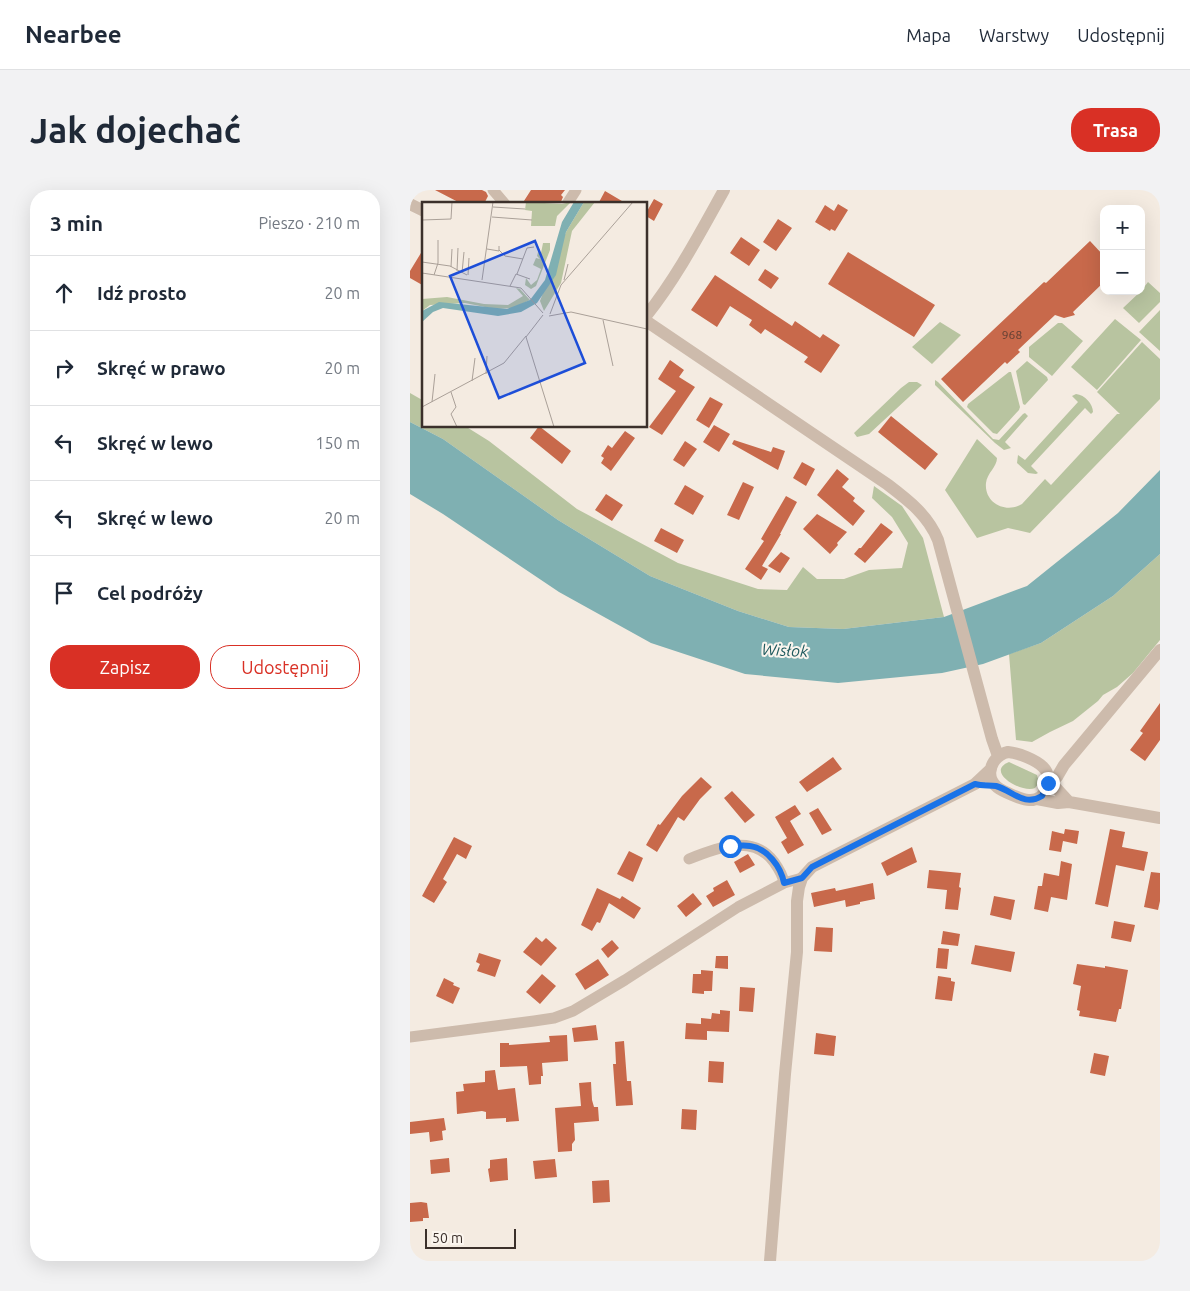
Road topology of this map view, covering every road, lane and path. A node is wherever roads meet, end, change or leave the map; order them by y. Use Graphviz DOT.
graph roads {
  1 [pos="493,190"];
  2 [pos="576,190"];
  3 [pos="724,190"];
  4 [pos="503,202"];
  5 [pos="568,202"];
  6 [pos="410,204"];
  7 [pos="422,210"];
  8 [pos="648,314"];
  9 [pos="648,322"];
  10 [pos="1160,650"];
  11 [pos="998,756"];
  12 [pos="1064,765"];
  13 [pos="1043,767"];
  14 [pos="990,769"];
  15 [pos="1048,782"];
  16 [pos="975,784"];
  17 [pos="997,786"];
  18 [pos="1037,799"];
  19 [pos="1069,802"];
  20 [pos="1160,818"];
  21 [pos="689,859"];
  22 [pos="802,878"];
  23 [pos="784,883"];
  24 [pos="410,1037"];
  25 [pos="770,1261"];
  1 -- 4 [label="street"];
  2 -- 5 [label="street"];
  3 -- 8 [label="street"];
  6 -- 7 [label="street"];
  9 -- 11 [label="street"];
  10 -- 12 [label="street"];
  11 -- 13 [label="street"];
  11 -- 14 [label="street"];
  12 -- 13 [label="street"];
  12 -- 15 [label="street"];
  13 -- 15 [label="street"];
  14 -- 16 [label="street"];
  14 -- 17 [label="street"];
  15 -- 18 [label="street"];
  15 -- 19 [label="street"];
  16 -- 17 [label="street"];
  16 -- 22 [label="street"];
  17 -- 18 [label="street"];
  18 -- 19 [label="street"];
  19 -- 20 [label="street"];
  21 -- 23 [label="street"];
  22 -- 23 [label="street"];
  22 -- 25 [label="street"];
  23 -- 24 [label="street"];
}
